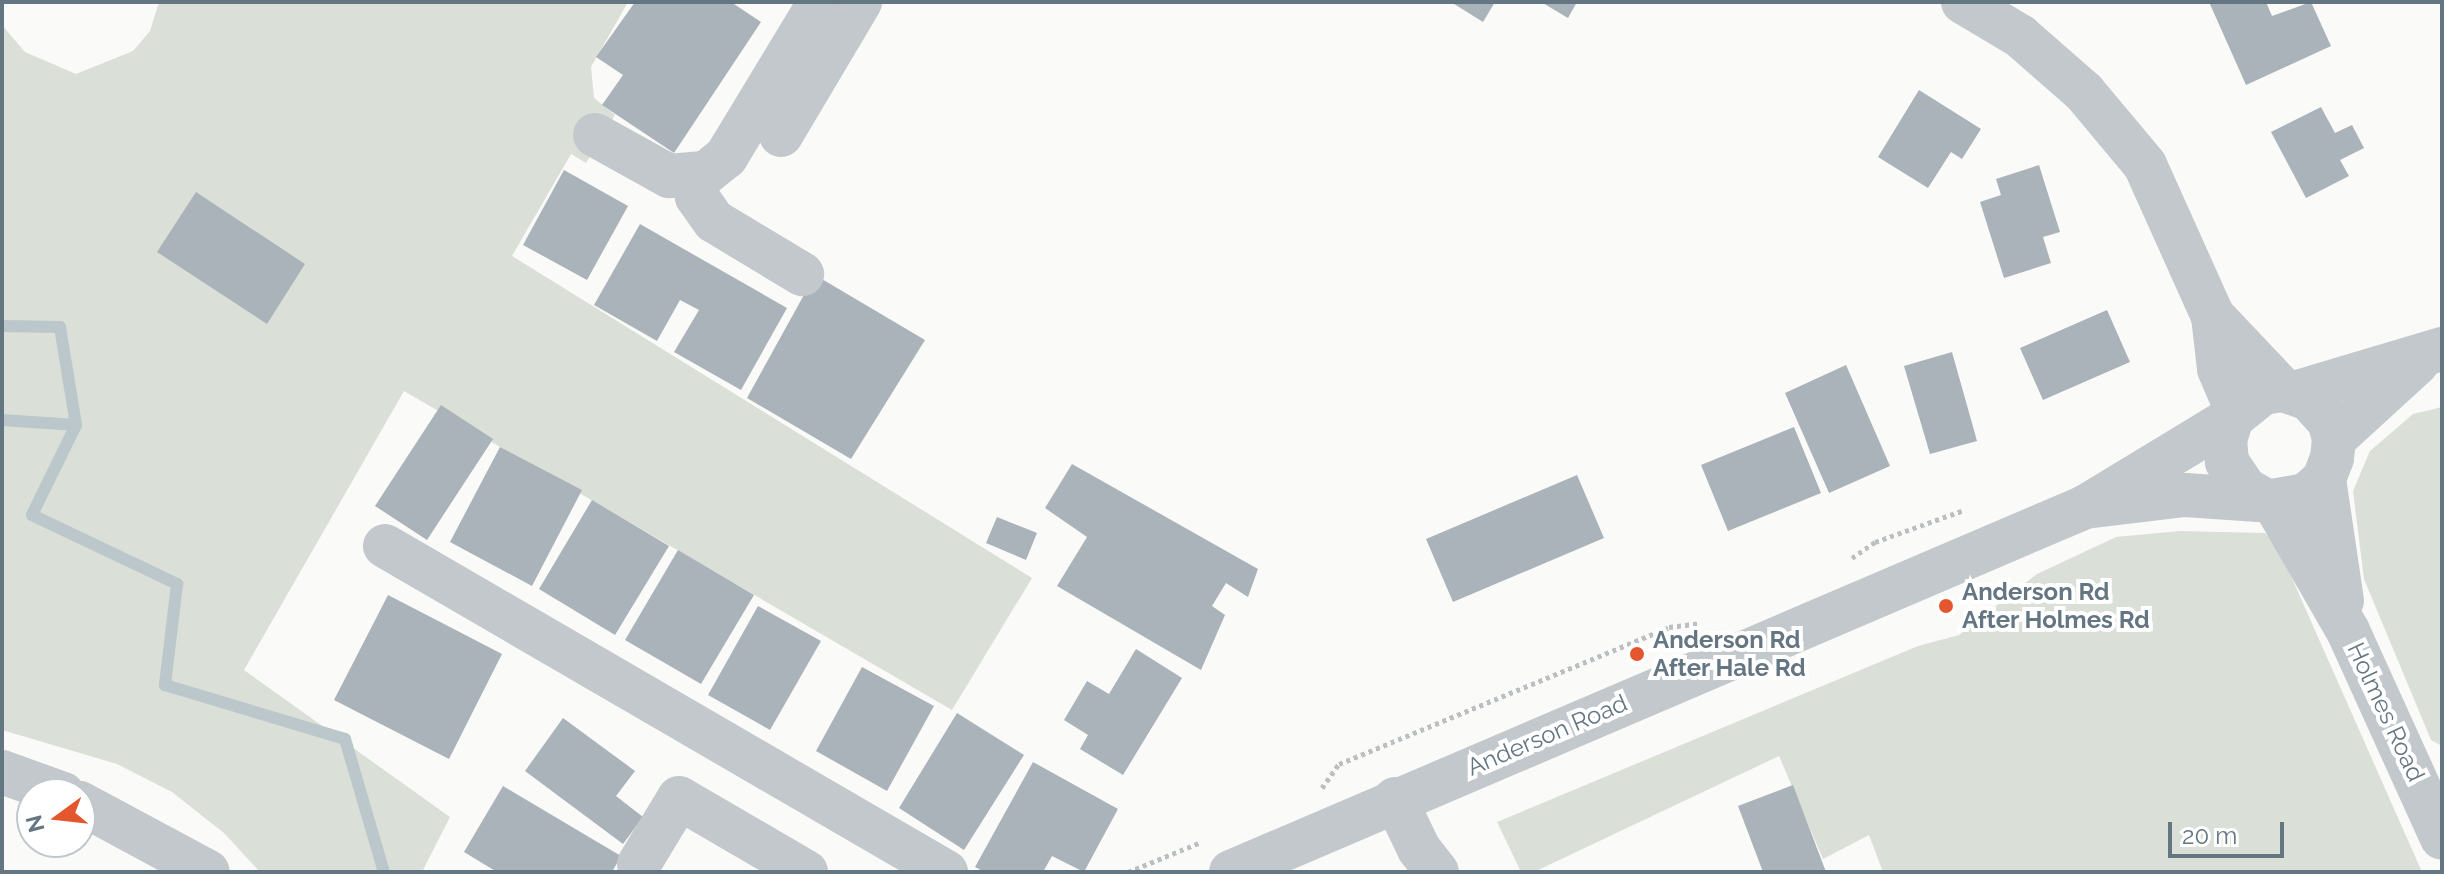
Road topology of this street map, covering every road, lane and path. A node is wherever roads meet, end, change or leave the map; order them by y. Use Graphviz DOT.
graph roads {
  1 [pos="820,2"];
  2 [pos="860,2"];
  3 [pos="1963,2"];
  4 [pos="595,135"];
  5 [pos="781,135"];
  6 [pos="697,176"];
  7 [pos="802,274"];
  8 [pos="2213,316"];
  9 [pos="2434,352"];
  10 [pos="2289,392"];
  11 [pos="2235,415"];
  12 [pos="2329,459"];
  13 [pos="2267,500"];
  14 [pos="2085,507"];
  15 [pos="385,546"];
  16 [pos="2348,631"];
  17 [pos="525,658"];
  18 [pos="1395,799"];
  19 [pos="96,812"];
  20 [pos="2437,812"];
  21 [pos="639,864"];
  22 [pos="1436,871"];
  23 [pos="208,872"];
  24 [pos="806,872"];
  25 [pos="896,872"];
  26 [pos="946,872"];
  27 [pos="1231,872"];
  1 -- 6 [label="street"];
  2 -- 5 [label="street"];
  3 -- 8 [label="street"];
  4 -- 6 [label="street"];
  6 -- 7 [label="street"];
  8 -- 10 [label="street"];
  8 -- 11 [label="street"];
  9 -- 10 [label="street, Anderson Road"];
  9 -- 12 [label="street, Anderson Road"];
  10 -- 11 [label="street, Anderson Road"];
  10 -- 12 [label="street"];
  11 -- 13 [label="street"];
  11 -- 14 [label="street, Anderson Road"];
  12 -- 13 [label="street, Anderson Road"];
  12 -- 16 [label="street, Holmes Road"];
  13 -- 14 [label="street, Anderson Road"];
  13 -- 16 [label="street, Holmes Road"];
  14 -- 18 [label="street, Anderson Road"];
  15 -- 26 [label="street"];
  16 -- 20 [label="street, Holmes Road"];
  17 -- 25 [label="street"];
  18 -- 22 [label="street"];
  18 -- 27 [label="street, Anderson Road"];
  19 -- 23 [label="street"];
  21 -- 24 [label="street"];
}
